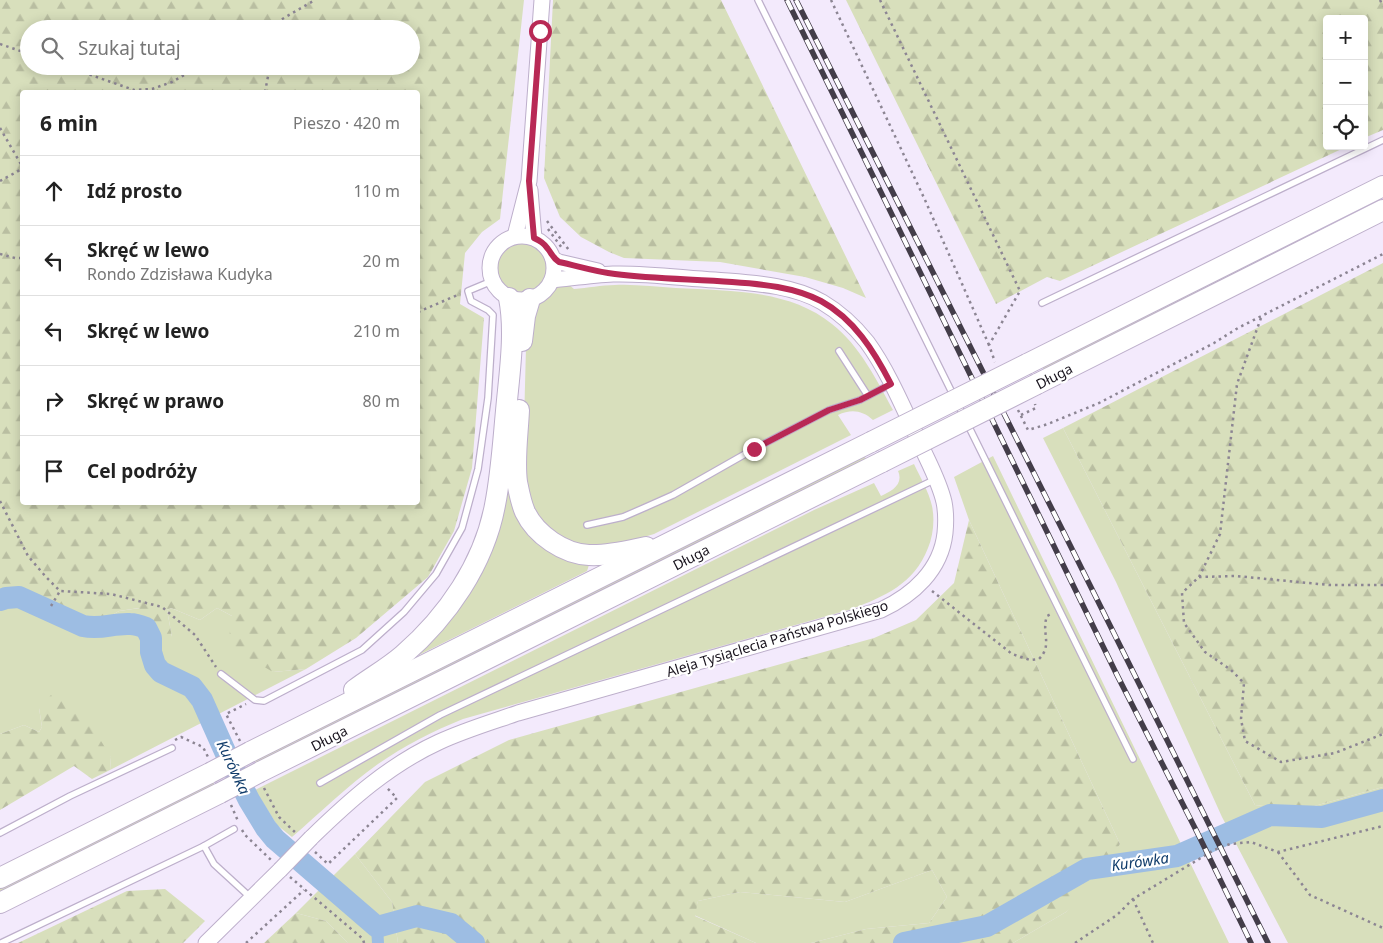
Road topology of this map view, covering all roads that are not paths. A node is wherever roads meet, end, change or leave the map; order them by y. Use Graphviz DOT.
graph roads {
  1 [pos="542,0"];
  2 [pos="758,0"];
  3 [pos="1383,140"];
  4 [pos="529,181"];
  5 [pos="1383,186"];
  6 [pos="1383,210"];
  7 [pos="514,236"];
  8 [pos="534,238"];
  9 [pos="554,259"];
  10 [pos="614,274"];
  11 [pos="552,280"];
  12 [pos="492,281"];
  13 [pos="509,298"];
  14 [pos="530,299"];
  15 [pos="1042,303"];
  16 [pos="838,351"];
  17 [pos="891,384"];
  18 [pos="868,396"];
  19 [pos="936,479"];
  20 [pos="587,525"];
  21 [pos="672,541"];
  22 [pos="221,674"];
  23 [pos="315,720"];
  24 [pos="172,745"];
  25 [pos="1133,759"];
  26 [pos="320,783"];
  27 [pos="234,830"];
  28 [pos="0,833"];
  29 [pos="204,846"];
  30 [pos="0,878"];
  31 [pos="252,898"];
  32 [pos="0,903"];
  33 [pos="1,943"];
  34 [pos="206,943"];
  1 -- 4 [label="street"];
  2 -- 25 [label="lane"];
  3 -- 15 [label="lane"];
  4 -- 7 [label="street"];
  4 -- 8 [label="street"];
  5 -- 21 [label="highway, Długa, bridge"];
  6 -- 32 [label="highway, Długa, bridge"];
  7 -- 8 [label="street"];
  7 -- 12 [label="street"];
  8 -- 9 [label="street"];
  9 -- 10 [label="street, Aleja Tysiąclecia Państwa Polskiego"];
  9 -- 11 [label="street"];
  10 -- 11 [label="street, Aleja Tysiąclecia Państwa Polskiego"];
  10 -- 17 [label="street, Aleja Tysiąclecia Państwa Polskiego"];
  11 -- 14 [label="street"];
  12 -- 13 [label="street"];
  12 -- 22 [label="lane"];
  13 -- 14 [label="street"];
  13 -- 23 [label="highway"];
  14 -- 21 [label="highway"];
  16 -- 18 [label="lane"];
  17 -- 18 [label="lane"];
  17 -- 19 [label="street, Aleja Tysiąclecia Państwa Polskiego"];
  18 -- 20 [label="lane"];
  19 -- 26 [label="lane"];
  19 -- 31 [label="street, Aleja Tysiąclecia Państwa Polskiego, bridge"];
  21 -- 23 [label="highway"];
  23 -- 30 [label="highway, bridge"];
  24 -- 28 [label="lane"];
  27 -- 29 [label="lane"];
  29 -- 31 [label="lane"];
  29 -- 33 [label="lane"];
  31 -- 34 [label="street, Aleja Tysiąclecia Państwa Polskiego"];
}
